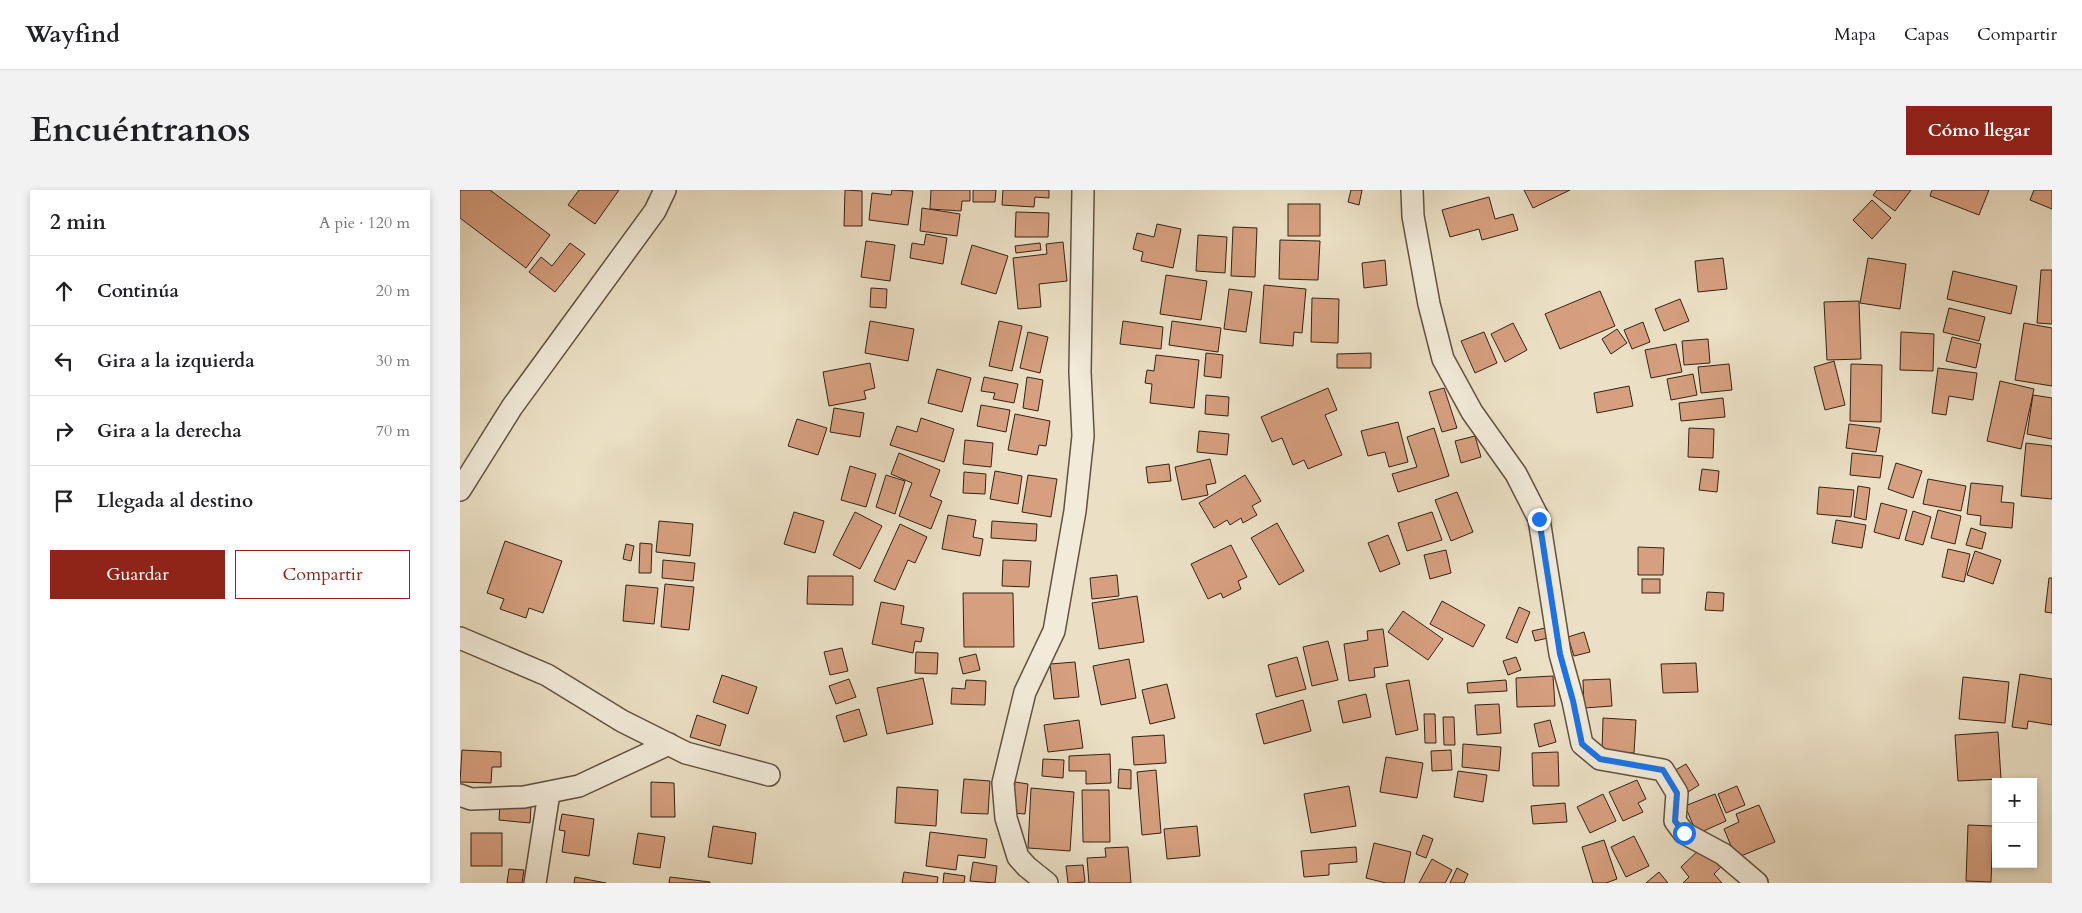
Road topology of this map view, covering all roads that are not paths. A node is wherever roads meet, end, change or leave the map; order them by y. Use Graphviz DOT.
graph roads {
  1 [pos="665,190"];
  2 [pos="1083,190"];
  3 [pos="1412,190"];
  4 [pos="460,490"];
  5 [pos="460,638"];
  6 [pos="669,744"];
  7 [pos="769,775"];
  8 [pos="549,793"];
  9 [pos="460,795"];
  10 [pos="535,883"];
  11 [pos="1047,883"];
  12 [pos="1757,883"];
  1 -- 4 [label="street"];
  2 -- 11 [label="street"];
  3 -- 12 [label="street"];
  5 -- 6 [label="street"];
  6 -- 7 [label="street"];
  6 -- 8 [label="street"];
  8 -- 9 [label="street"];
  8 -- 10 [label="street"];
}
